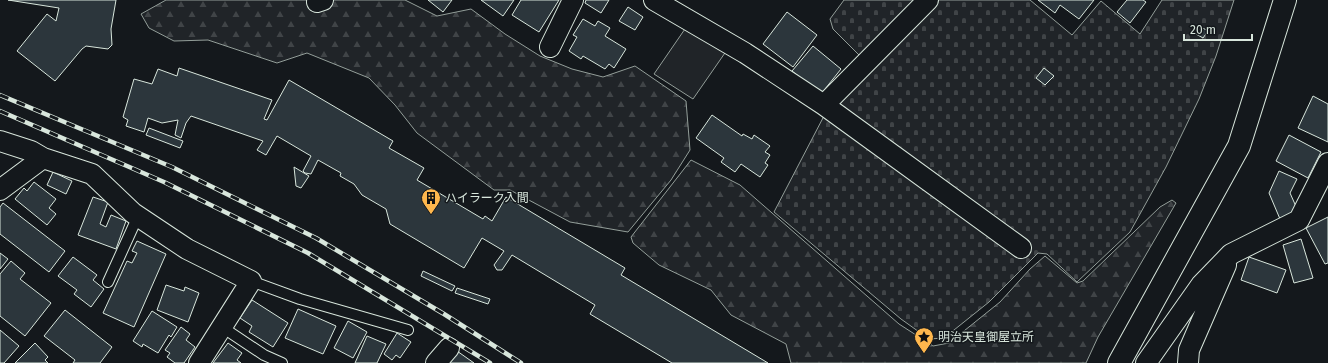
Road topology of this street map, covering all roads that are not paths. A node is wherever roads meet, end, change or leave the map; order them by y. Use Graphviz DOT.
graph roads {
  1 [pos="573,0"];
  2 [pos="654,0"];
  3 [pos="928,0"];
  4 [pos="1285,0"];
  5 [pos="550,47"];
  6 [pos="824,105"];
  7 [pos="0,141"];
  8 [pos="43,158"];
  9 [pos="1328,163"];
  10 [pos="0,190"];
  11 [pos="138,216"];
  12 [pos="1021,248"];
  13 [pos="1231,254"];
  14 [pos="251,281"];
  15 [pos="108,282"];
  16 [pos="222,327"];
  17 [pos="408,330"];
  18 [pos="449,348"];
  19 [pos="199,363"];
  20 [pos="282,363"];
  21 [pos="436,363"];
  22 [pos="1119,363"];
  23 [pos="1146,363"];
  24 [pos="1188,363"];
  1 -- 5 [label="street"];
  2 -- 6 [label="street"];
  3 -- 6 [label="street"];
  4 -- 22 [label="street"];
  6 -- 12 [label="street"];
  7 -- 8 [label="street"];
  8 -- 10 [label="street"];
  8 -- 11 [label="street"];
  9 -- 13 [label="street"];
  11 -- 14 [label="street"];
  11 -- 15 [label="lane"];
  13 -- 23 [label="street"];
  13 -- 24 [label="street"];
  14 -- 16 [label="street"];
  14 -- 17 [label="lane"];
  16 -- 19 [label="street"];
  16 -- 20 [label="lane"];
  18 -- 21 [label="street"];
}
